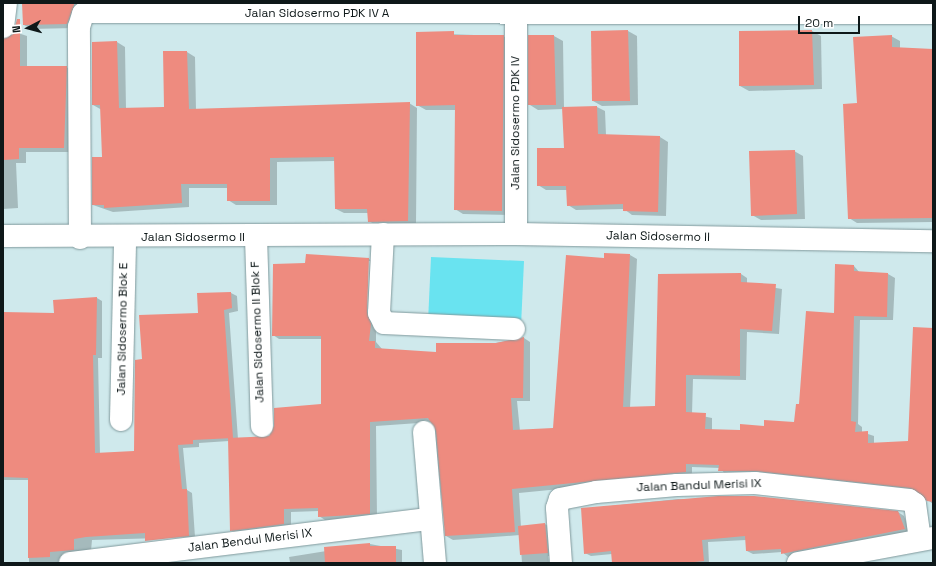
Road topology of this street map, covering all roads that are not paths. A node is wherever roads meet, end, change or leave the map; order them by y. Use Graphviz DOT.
graph roads {
  1 [pos="131,7"];
  2 [pos="765,7"];
  3 [pos="606,8"];
  4 [pos="296,9"];
  5 [pos="452,9"];
  6 [pos="516,12"];
  7 [pos="933,13"];
  8 [pos="383,234"];
  9 [pos="516,234"];
  10 [pos="3,236"];
  11 [pos="80,238"];
  12 [pos="125,238"];
  13 [pos="256,238"];
  14 [pos="933,241"];
  15 [pos="514,329"];
  16 [pos="121,420"];
  17 [pos="262,426"];
  18 [pos="424,432"];
  19 [pos="429,519"];
  20 [pos="922,530"];
  21 [pos="70,563"];
  22 [pos="435,563"];
  23 [pos="561,563"];
  24 [pos="798,563"];
  1 -- 4 [label="street, Jalan Sidosermo PDK IV A"];
  1 -- 11 [label="street, Jalan Sidosermo PDK IV A"];
  2 -- 3 [label="street, Jalan Sidosermo PDK IV A"];
  2 -- 7 [label="street, Jalan Sidosermo PDK IV A"];
  3 -- 6 [label="street, Jalan Sidosermo PDK IV A"];
  4 -- 5 [label="street, Jalan Sidosermo PDK IV A"];
  5 -- 6 [label="street, Jalan Sidosermo PDK IV A"];
  6 -- 9 [label="street, Jalan Sidosermo PDK IV"];
  8 -- 9 [label="street, Jalan Sidosermo II"];
  8 -- 13 [label="street, Jalan Sidosermo II"];
  8 -- 15 [label="street"];
  9 -- 14 [label="street, Jalan Sidosermo II"];
  10 -- 11 [label="street, Jalan Sidosermo II"];
  11 -- 12 [label="street, Jalan Sidosermo II"];
  12 -- 13 [label="street, Jalan Sidosermo II"];
  12 -- 16 [label="street, Jalan Sidosermo Blok E"];
  13 -- 17 [label="street, Jalan Sidosermo II Blok F"];
  18 -- 19 [label="street"];
  19 -- 21 [label="street, Jalan Bendul Merisi IX"];
  19 -- 22 [label="street"];
  20 -- 23 [label="street, Jalan Bandul Merisi IX"];
  20 -- 24 [label="street"];
}
